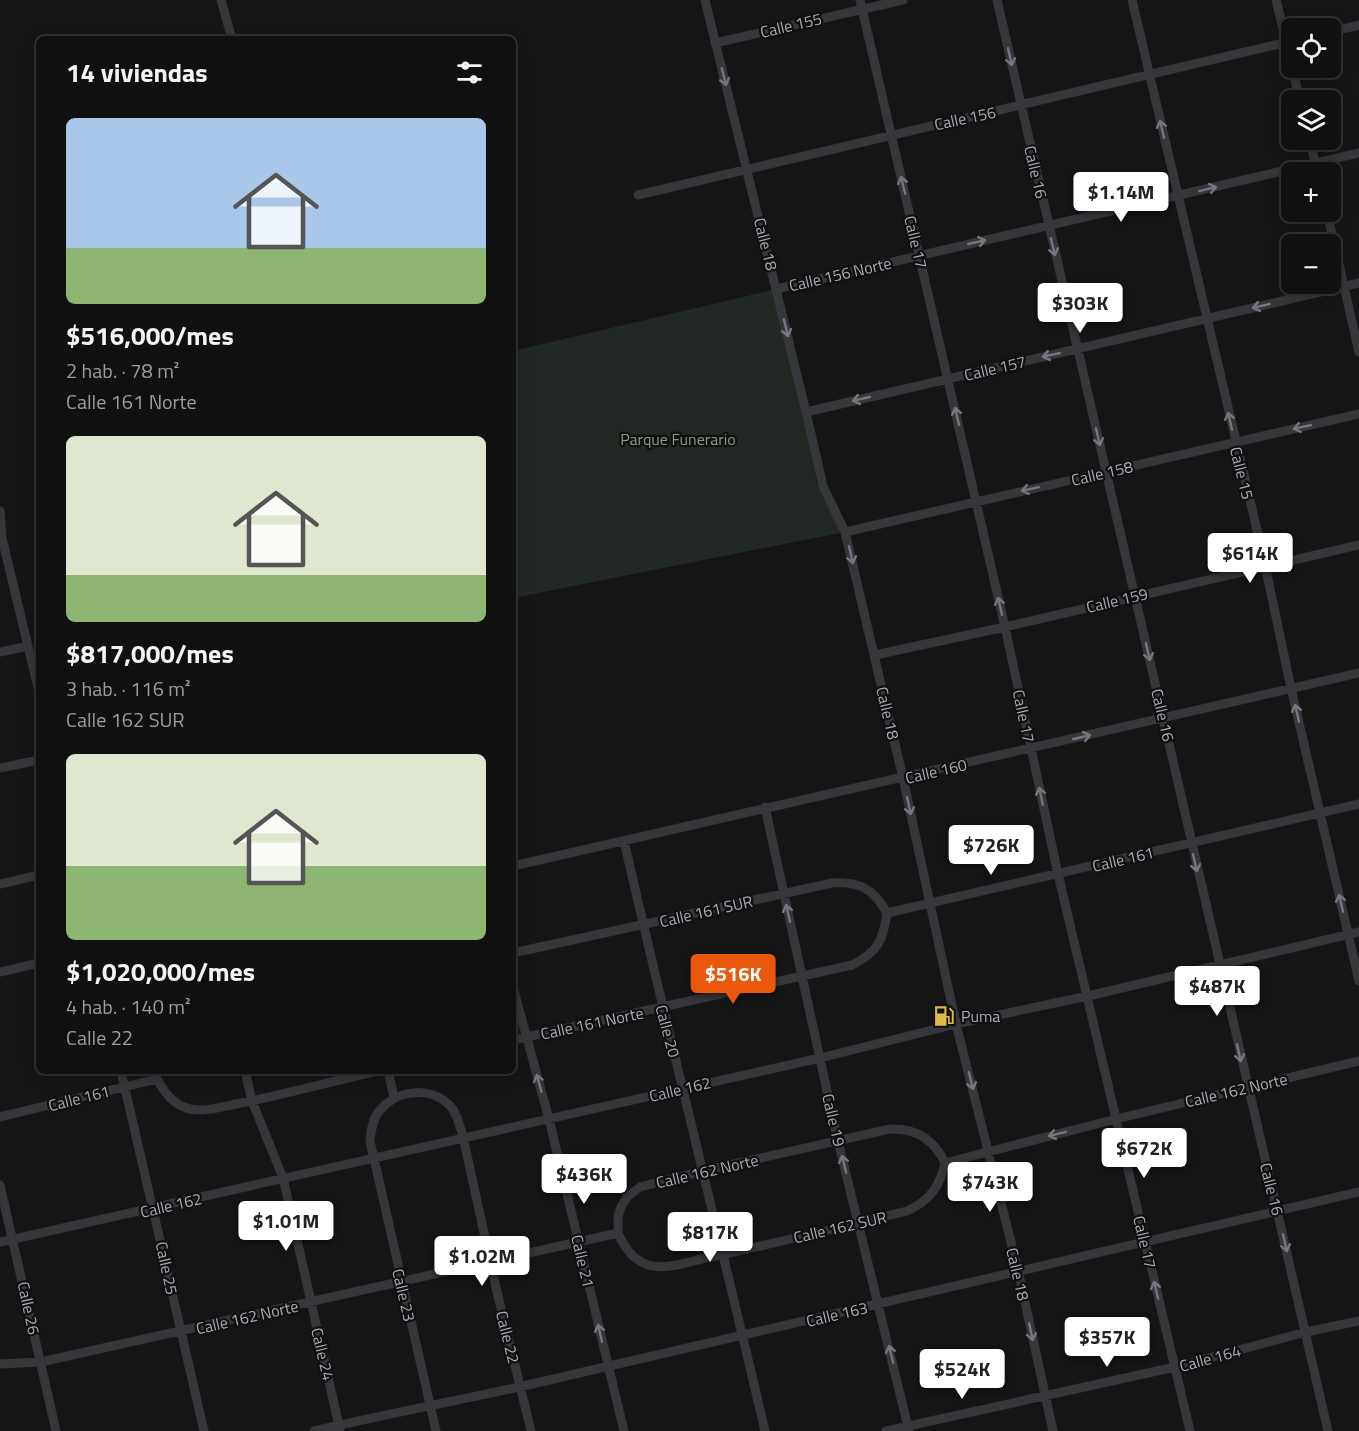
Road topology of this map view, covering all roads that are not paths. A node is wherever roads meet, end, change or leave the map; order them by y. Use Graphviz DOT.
graph roads {
  1 [pos="222,0"];
  2 [pos="705,0"];
  3 [pos="903,0"];
  4 [pos="997,0"];
  5 [pos="1132,0"];
  6 [pos="1276,0"];
  7 [pos="861,4"];
  8 [pos="1282,18"];
  9 [pos="1359,25"];
  10 [pos="1341,29"];
  11 [pos="231,36"];
  12 [pos="715,43"];
  13 [pos="1281,43"];
  14 [pos="1149,74"];
  15 [pos="1021,106"];
  16 [pos="890,134"];
  17 [pos="1312,150"];
  18 [pos="1359,153"];
  19 [pos="1315,162"];
  20 [pos="747,168"];
  21 [pos="1281,170"];
  22 [pos="638,195"];
  23 [pos="1177,196"];
  24 [pos="1329,222"];
  25 [pos="1048,226"];
  26 [pos="920,255"];
  27 [pos="1359,283"];
  28 [pos="1345,286"];
  29 [pos="777,289"];
  30 [pos="1207,319"];
  31 [pos="1078,349"];
  32 [pos="1359,352"];
  33 [pos="948,379"];
  34 [pos="806,412"];
  35 [pos="1359,414"];
  36 [pos="1235,442"];
  37 [pos="1106,473"];
  38 [pos="976,501"];
  39 [pos="0,511"];
  40 [pos="845,532"];
  41 [pos="1,538"];
  42 [pos="1359,545"];
  43 [pos="1265,566"];
  44 [pos="1135,596"];
  45 [pos="1005,627"];
  46 [pos="28,646"];
  47 [pos="0,652"];
  48 [pos="875,655"];
  49 [pos="1359,673"];
  50 [pos="36,679"];
  51 [pos="1291,688"];
  52 [pos="1163,718"];
  53 [pos="1031,749"];
  54 [pos="36,761"];
  55 [pos="0,768"];
  56 [pos="903,778"];
  57 [pos="1359,804"];
  58 [pos="765,807"];
  59 [pos="1320,813"];
  60 [pos="624,841"];
  61 [pos="1190,843"];
  62 [pos="516,865"];
  63 [pos="1058,874"];
  64 [pos="36,876"];
  65 [pos="0,884"];
  66 [pos="783,893"];
  67 [pos="930,903"];
  68 [pos="887,913"];
  69 [pos="643,926"];
  70 [pos="1359,932"];
  71 [pos="1349,934"];
  72 [pos="516,952"];
  73 [pos="36,964"];
  74 [pos="1219,965"];
  75 [pos="0,972"];
  76 [pos="802,976"];
  77 [pos="1359,981"];
  78 [pos="1088,996"];
  79 [pos="516,999"];
  80 [pos="662,1007"];
  81 [pos="956,1024"];
  82 [pos="526,1037"];
  83 [pos="516,1039"];
  84 [pos="820,1058"];
  85 [pos="1359,1061"];
  86 [pos="122,1074"];
  87 [pos="246,1074"];
  88 [pos="364,1074"];
  89 [pos="389,1074"];
  90 [pos="158,1075"];
  91 [pos="124,1086"];
  92 [pos="683,1088"];
  93 [pos="1247,1088"];
  94 [pos="394,1097"];
  95 [pos="252,1101"];
  96 [pos="0,1117"];
  97 [pos="549,1119"];
  98 [pos="1116,1119"];
  99 [pos="464,1137"];
  100 [pos="838,1141"];
  101 [pos="988,1152"];
  102 [pos="373,1158"];
  103 [pos="945,1163"];
  104 [pos="703,1170"];
  105 [pos="283,1178"];
  106 [pos="0,1185"];
  107 [pos="1359,1192"];
  108 [pos="154,1209"];
  109 [pos="1277,1211"];
  110 [pos="859,1223"];
  111 [pos="618,1233"];
  112 [pos="14,1240"];
  113 [pos="579,1241"];
  114 [pos="0,1242"];
  115 [pos="1145,1243"];
  116 [pos="721,1254"];
  117 [pos="491,1262"];
  118 [pos="1018,1270"];
  119 [pos="401,1281"];
  120 [pos="310,1303"];
  121 [pos="879,1305"];
  122 [pos="1359,1321"];
  123 [pos="181,1331"];
  124 [pos="1306,1332"];
  125 [pos="742,1335"];
  126 [pos="40,1362"];
  127 [pos="0,1364"];
  128 [pos="608,1366"];
  129 [pos="1175,1367"];
  130 [pos="520,1386"];
  131 [pos="1044,1396"];
  132 [pos="430,1405"];
  133 [pos="340,1428"];
  134 [pos="909,1428"];
  135 [pos="56,1431"];
  136 [pos="204,1431"];
  137 [pos="314,1431"];
  138 [pos="436,1431"];
  139 [pos="531,1431"];
  140 [pos="624,1431"];
  141 [pos="765,1431"];
  142 [pos="886,1431"];
  143 [pos="1053,1431"];
  144 [pos="1190,1431"];
  145 [pos="1328,1431"];
  1 -- 11 [label="street"];
  2 -- 12 [label="street, Calle 18"];
  3 -- 7 [label="street, Calle 155"];
  4 -- 15 [label="street, Calle 16, one-way"];
  5 -- 14 [label="street, Calle 15"];
  6 -- 8 [label="street"];
  7 -- 12 [label="street, Calle 155"];
  7 -- 16 [label="street, Calle 17"];
  9 -- 10 [label="street"];
  12 -- 20 [label="street, Calle 18, one-way"];
  13 -- 14 [label="street, Calle 156"];
  14 -- 15 [label="street, Calle 156"];
  23 -- 14 [label="street, Calle 15, one-way"];
  15 -- 16 [label="street, Calle 156"];
  15 -- 25 [label="street, Calle 16"];
  16 -- 20 [label="street, Calle 156"];
  26 -- 16 [label="street, Calle 17, one-way"];
  17 -- 19 [label="street"];
  18 -- 19 [label="street, Calle 156 Norte"];
  20 -- 22 [label="street, Calle 156"];
  20 -- 29 [label="street, Calle 18"];
  23 -- 21 [label="street, Calle 156 Norte, one-way"];
  23 -- 25 [label="street, Calle 156 Norte"];
  23 -- 30 [label="street, Calle 15"];
  24 -- 28 [label="street"];
  26 -- 25 [label="street, Calle 156 Norte, one-way"];
  25 -- 31 [label="street, Calle 16, one-way"];
  26 -- 29 [label="street, Calle 156 Norte"];
  26 -- 33 [label="street, Calle 17"];
  27 -- 28 [label="street, Calle 157"];
  28 -- 30 [label="street, Calle 157, one-way"];
  28 -- 32 [label="street"];
  29 -- 34 [label="street, Calle 18, one-way"];
  30 -- 31 [label="street, Calle 157"];
  36 -- 30 [label="street, Calle 15, one-way"];
  31 -- 33 [label="street, Calle 157, one-way"];
  31 -- 37 [label="street, Calle 16, one-way"];
  33 -- 34 [label="street, Calle 157, one-way"];
  38 -- 33 [label="street, Calle 17, one-way"];
  34 -- 40 [label="street, Calle 18"];
  35 -- 36 [label="street, Calle 158, one-way"];
  36 -- 37 [label="street, Calle 158"];
  36 -- 43 [label="street, Calle 15"];
  37 -- 38 [label="street, Calle 158, one-way"];
  37 -- 44 [label="street, Calle 16"];
  38 -- 40 [label="street, Calle 158"];
  45 -- 38 [label="street, Calle 17, one-way"];
  39 -- 41 [label="street"];
  40 -- 48 [label="street, Calle 18, one-way"];
  41 -- 46 [label="street"];
  42 -- 43 [label="street, Calle 159"];
  43 -- 44 [label="street, Calle 159"];
  43 -- 51 [label="street, Calle 15"];
  44 -- 45 [label="street, Calle 159"];
  44 -- 52 [label="street, Calle 16, one-way"];
  45 -- 48 [label="street, Calle 159"];
  45 -- 53 [label="street, Calle 17"];
  46 -- 47 [label="street"];
  46 -- 50 [label="street"];
  48 -- 56 [label="street, Calle 18"];
  49 -- 51 [label="street, Calle 160"];
  51 -- 52 [label="street, Calle 160"];
  59 -- 51 [label="street, Calle 15, one-way"];
  53 -- 52 [label="street, Calle 160, one-way"];
  52 -- 61 [label="street, Calle 16"];
  53 -- 56 [label="street, Calle 160"];
  63 -- 53 [label="street, Calle 17, one-way"];
  54 -- 55 [label="street"];
  56 -- 58 [label="street, Calle 160"];
  56 -- 67 [label="street, Calle 18, one-way"];
  57 -- 59 [label="street, Calle 161"];
  58 -- 60 [label="street, Calle 160"];
  58 -- 66 [label="street, Calle 19"];
  59 -- 61 [label="street, Calle 161"];
  71 -- 59 [label="street, Calle 15, one-way"];
  60 -- 62 [label="street, Calle 160"];
  60 -- 69 [label="street, Calle 20"];
  61 -- 63 [label="street, Calle 161"];
  61 -- 74 [label="street, Calle 16, one-way"];
  63 -- 67 [label="street, Calle 161"];
  63 -- 78 [label="street, Calle 17"];
  64 -- 65 [label="street"];
  66 -- 68 [label="street, Calle 161 SUR"];
  66 -- 69 [label="street, Calle 161 SUR"];
  76 -- 66 [label="street, Calle 19, one-way"];
  67 -- 68 [label="street, Calle 161"];
  67 -- 81 [label="street, Calle 18"];
  68 -- 76 [label="street, Calle 161 Norte"];
  69 -- 72 [label="street, Calle 161 SUR"];
  69 -- 80 [label="street, Calle 20"];
  70 -- 71 [label="street, Calle 162"];
  71 -- 74 [label="street, Calle 162"];
  71 -- 77 [label="street, Calle 15"];
  73 -- 75 [label="street"];
  74 -- 78 [label="street, Calle 162"];
  74 -- 93 [label="street, Calle 16, one-way"];
  76 -- 80 [label="street, Calle 161 Norte"];
  76 -- 84 [label="street, Calle 19"];
  78 -- 81 [label="street, Calle 162"];
  78 -- 98 [label="street, Calle 17"];
  79 -- 82 [label="street, Calle 21"];
  80 -- 82 [label="street, Calle 161 Norte"];
  80 -- 92 [label="street, Calle 20"];
  81 -- 84 [label="street, Calle 162"];
  81 -- 101 [label="street, Calle 18, one-way"];
  82 -- 83 [label="street, Calle 161 Norte"];
  97 -- 82 [label="street, Calle 21, one-way"];
  84 -- 92 [label="street, Calle 162"];
  84 -- 100 [label="street, Calle 19"];
  85 -- 93 [label="street, Calle 162 Norte"];
  86 -- 91 [label="street, Calle 25"];
  87 -- 95 [label="street, Calle 24"];
  88 -- 95 [label="street"];
  89 -- 94 [label="street"];
  90 -- 91 [label="street, Calle 161"];
  90 -- 95 [label="street"];
  91 -- 96 [label="street, Calle 161"];
  91 -- 108 [label="street, Calle 25"];
  92 -- 97 [label="street, Calle 162"];
  92 -- 104 [label="street, Calle 20"];
  93 -- 98 [label="street, Calle 162 Norte"];
  93 -- 109 [label="street, Calle 16"];
  94 -- 99 [label="street, Calle 22"];
  94 -- 102 [label="street, Calle 23"];
  95 -- 105 [label="street, Calle 24"];
  97 -- 99 [label="street, Calle 162"];
  97 -- 113 [label="street, Calle 21"];
  98 -- 101 [label="street, Calle 162 Norte, one-way"];
  98 -- 115 [label="street, Calle 17"];
  99 -- 102 [label="street, Calle 162"];
  99 -- 117 [label="street, Calle 22"];
  100 -- 103 [label="street, Calle 162 Norte"];
  100 -- 104 [label="street, Calle 162 Norte"];
  110 -- 100 [label="street, Calle 19, one-way"];
  101 -- 103 [label="street, Calle 162 Norte"];
  101 -- 118 [label="street, Calle 18"];
  102 -- 105 [label="street, Calle 162"];
  102 -- 119 [label="street, Calle 23"];
  103 -- 110 [label="street, Calle 162 SUR"];
  104 -- 111 [label="street, Calle 162 Norte"];
  104 -- 116 [label="street, Calle 20"];
  105 -- 108 [label="street, Calle 162"];
  105 -- 120 [label="street, Calle 24"];
  106 -- 112 [label="street, Calle 26"];
  107 -- 109 [label="street, Calle 163"];
  108 -- 112 [label="street, Calle 162"];
  108 -- 123 [label="street, Calle 25"];
  109 -- 115 [label="street, Calle 163"];
  109 -- 124 [label="street, Calle 16, one-way"];
  110 -- 116 [label="street, Calle 162 SUR"];
  110 -- 121 [label="street, Calle 19"];
  111 -- 113 [label="street, Calle 162 Norte"];
  111 -- 116 [label="street, Calle 162 SUR"];
  112 -- 114 [label="street, Calle 162"];
  112 -- 126 [label="street, Calle 26"];
  113 -- 117 [label="street, Calle 162 Norte"];
  128 -- 113 [label="street, Calle 21, one-way"];
  115 -- 118 [label="street, Calle 163"];
  129 -- 115 [label="street, Calle 17, one-way"];
  116 -- 125 [label="street, Calle 20"];
  117 -- 119 [label="street, Calle 162 Norte"];
  117 -- 130 [label="street, Calle 22"];
  118 -- 121 [label="street, Calle 163"];
  118 -- 131 [label="street, Calle 18, one-way"];
  119 -- 120 [label="street, Calle 162 Norte"];
  119 -- 132 [label="street, Calle 23"];
  120 -- 123 [label="street, Calle 162 Norte"];
  120 -- 133 [label="street, Calle 24"];
  121 -- 125 [label="street, Calle 163"];
  134 -- 121 [label="street, Calle 19, one-way"];
  122 -- 124 [label="street, Calle 164"];
  123 -- 126 [label="street, Calle 162 Norte"];
  123 -- 136 [label="street, Calle 25"];
  124 -- 129 [label="street, Calle 164"];
  124 -- 145 [label="street, Calle 16"];
  125 -- 128 [label="street, Calle 163"];
  125 -- 141 [label="street, Calle 20"];
  126 -- 127 [label="street, Calle 162 Norte"];
  126 -- 135 [label="street, Calle 26"];
  128 -- 130 [label="street, Calle 163"];
  128 -- 140 [label="street, Calle 21"];
  129 -- 131 [label="street, Calle 164"];
  129 -- 144 [label="street, Calle 17"];
  130 -- 132 [label="street, Calle 163"];
  130 -- 139 [label="street, Calle 22"];
  131 -- 134 [label="street, Calle 164"];
  131 -- 143 [label="street, Calle 18"];
  132 -- 133 [label="street, Calle 163"];
  132 -- 138 [label="street, Calle 23"];
  133 -- 137 [label="street, Calle 163"];
  134 -- 142 [label="street, Calle 164"];
}
